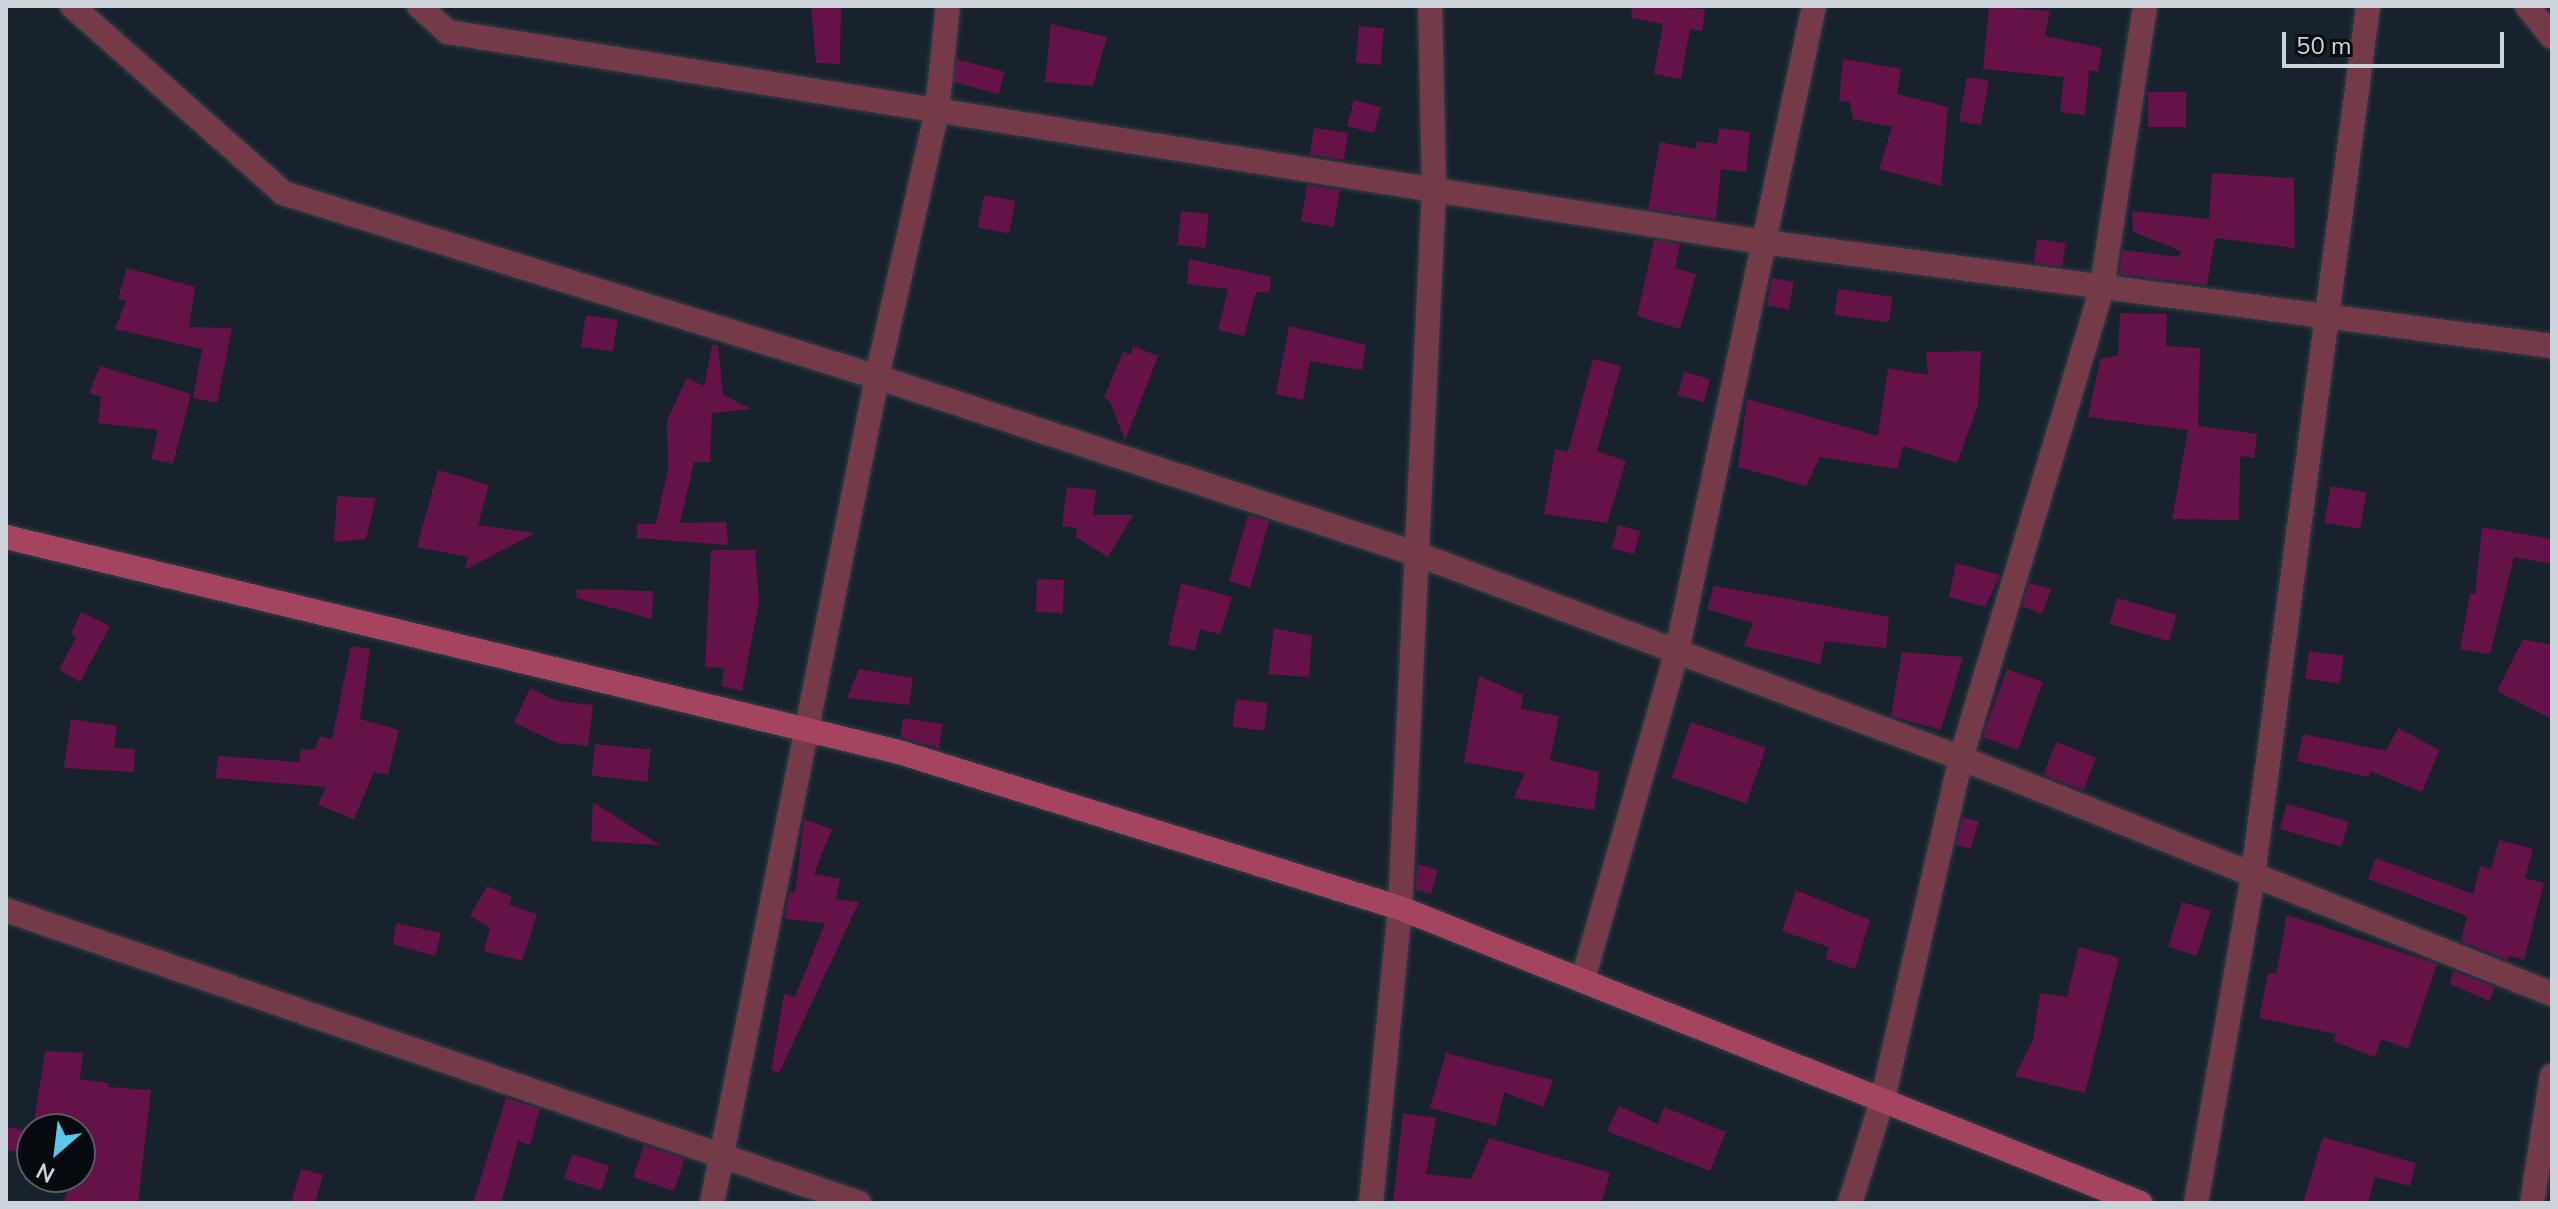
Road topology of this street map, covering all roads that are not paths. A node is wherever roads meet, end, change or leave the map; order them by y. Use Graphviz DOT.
graph roads {
  1 [pos="72,6"];
  2 [pos="419,6"];
  3 [pos="948,6"];
  4 [pos="1430,6"];
  5 [pos="1814,6"];
  6 [pos="2145,6"];
  7 [pos="2368,6"];
  8 [pos="2527,6"];
  9 [pos="2552,37"];
  10 [pos="937,110"];
  11 [pos="1434,190"];
  12 [pos="1763,242"];
  13 [pos="2102,287"];
  14 [pos="2330,313"];
  15 [pos="2552,346"];
  16 [pos="877,377"];
  17 [pos="6,537"];
  18 [pos="1417,554"];
  19 [pos="1677,651"];
  20 [pos="807,730"];
  21 [pos="1961,758"];
  22 [pos="2253,875"];
  23 [pos="1400,908"];
  24 [pos="6,910"];
  25 [pos="1583,979"];
  26 [pos="2552,994"];
  27 [pos="2552,1076"];
  28 [pos="1883,1098"];
  29 [pos="723,1154"];
  30 [pos="712,1203"];
  31 [pos="859,1203"];
  32 [pos="1371,1203"];
  33 [pos="1850,1203"];
  34 [pos="2140,1203"];
  35 [pos="2196,1203"];
  36 [pos="2532,1203"];
  1 -- 16 [label="street"];
  2 -- 10 [label="street"];
  3 -- 10 [label="street"];
  4 -- 11 [label="street"];
  5 -- 12 [label="street"];
  6 -- 13 [label="street"];
  7 -- 14 [label="street"];
  8 -- 9 [label="street"];
  10 -- 11 [label="street"];
  10 -- 16 [label="street"];
  11 -- 12 [label="street"];
  11 -- 18 [label="street"];
  12 -- 13 [label="street"];
  12 -- 19 [label="street"];
  13 -- 14 [label="street"];
  13 -- 21 [label="street"];
  14 -- 15 [label="street"];
  14 -- 22 [label="street"];
  16 -- 18 [label="street"];
  16 -- 20 [label="street"];
  17 -- 20 [label="main road"];
  18 -- 19 [label="street"];
  18 -- 23 [label="street"];
  19 -- 21 [label="street"];
  19 -- 25 [label="street"];
  20 -- 23 [label="main road"];
  20 -- 29 [label="street"];
  21 -- 22 [label="street"];
  21 -- 28 [label="street"];
  22 -- 26 [label="street"];
  22 -- 35 [label="street"];
  23 -- 25 [label="main road"];
  23 -- 32 [label="street"];
  24 -- 29 [label="street"];
  25 -- 28 [label="main road"];
  27 -- 36 [label="street"];
  28 -- 33 [label="street"];
  28 -- 34 [label="main road"];
  29 -- 30 [label="street"];
  29 -- 31 [label="street"];
}
